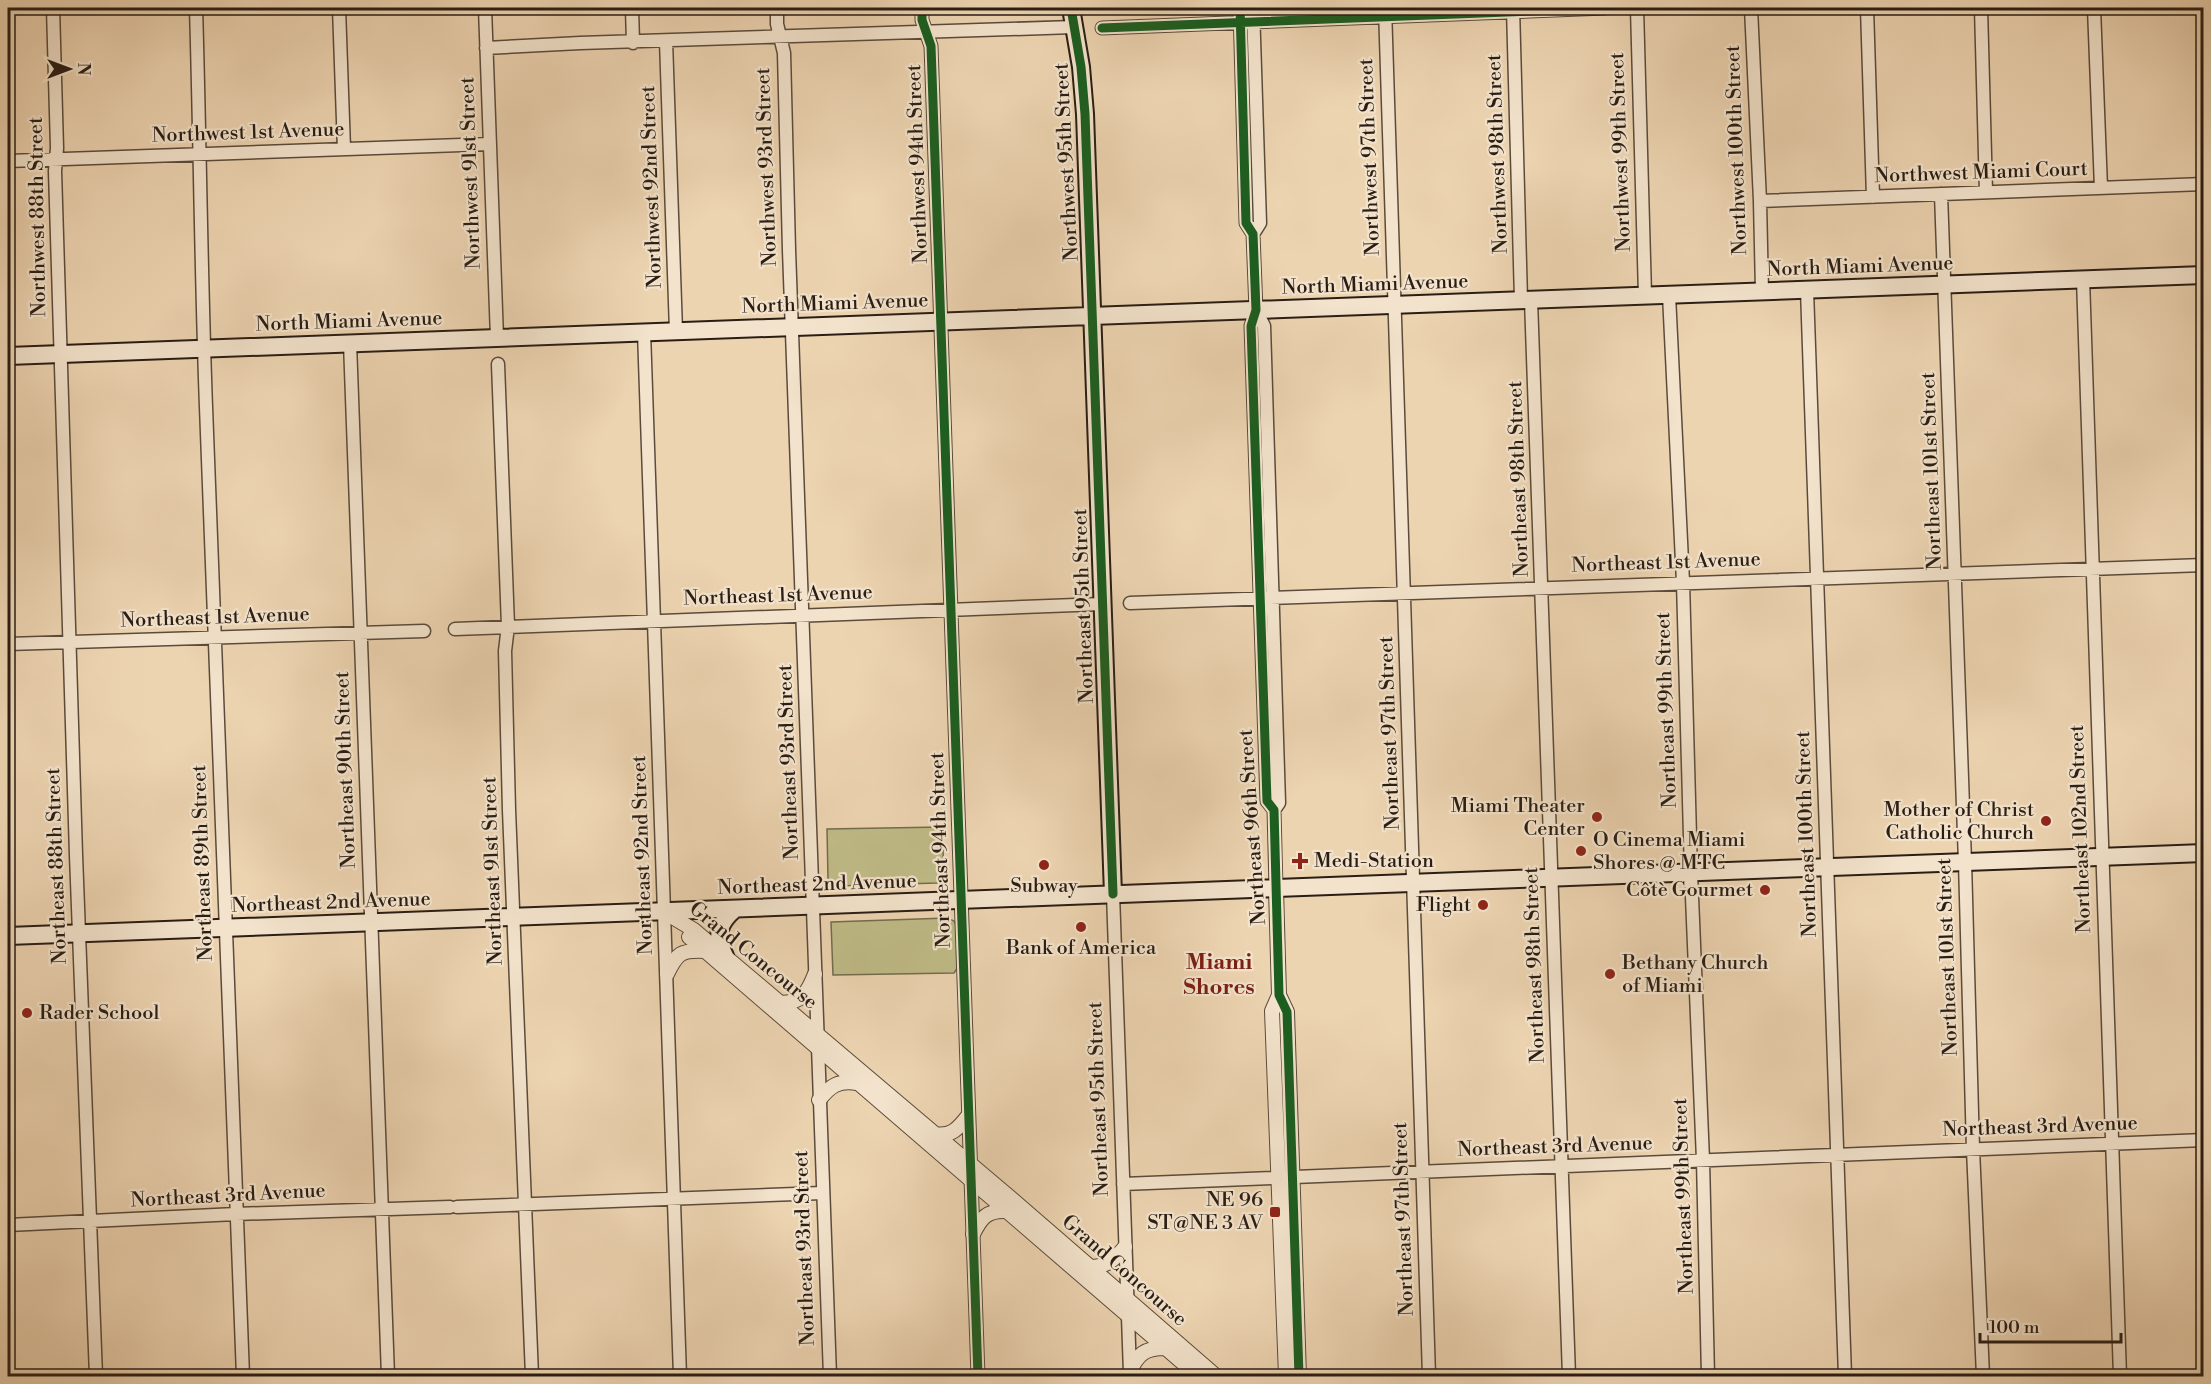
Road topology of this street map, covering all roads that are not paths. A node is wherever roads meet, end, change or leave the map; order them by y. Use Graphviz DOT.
graph roads {
  1 [pos="53,8"];
  2 [pos="196,8"];
  3 [pos="339,8"];
  4 [pos="484,8"];
  5 [pos="632,8"];
  6 [pos="777,8"];
  7 [pos="922,8"];
  8 [pos="1071,8"];
  9 [pos="1240,8"];
  10 [pos="1253,8"];
  11 [pos="1605,8"];
  12 [pos="1637,8"];
  13 [pos="1751,8"];
  14 [pos="1867,8"];
  15 [pos="1981,8"];
  16 [pos="2094,8"];
  17 [pos="1513,9"];
  18 [pos="1386,12"];
  19 [pos="1240,21"];
  20 [pos="1253,21"];
  21 [pos="1074,27"];
  22 [pos="1102,28"];
  23 [pos="926,32"];
  24 [pos="780,37"];
  25 [pos="666,41"];
  26 [pos="633,42"];
  27 [pos="486,48"];
  28 [pos="489,144"];
  29 [pos="344,149"];
  30 [pos="201,155"];
  31 [pos="56,159"];
  32 [pos="8,161"];
  33 [pos="2204,184"];
  34 [pos="2101,188"];
  35 [pos="1986,192"];
  36 [pos="1941,194"];
  37 [pos="1873,197"];
  38 [pos="1760,201"];
  39 [pos="1253,234"];
  40 [pos="2204,275"];
  41 [pos="2083,279"];
  42 [pos="1946,284"];
  43 [pos="1807,290"];
  44 [pos="1762,291"];
  45 [pos="1670,295"];
  46 [pos="1645,296"];
  47 [pos="1526,300"];
  48 [pos="1394,305"];
  49 [pos="1256,310"];
  50 [pos="1092,316"];
  51 [pos="941,321"];
  52 [pos="792,327"];
  53 [pos="676,331"];
  54 [pos="644,332"];
  55 [pos="497,338"];
  56 [pos="350,343"];
  57 [pos="205,348"];
  58 [pos="61,354"];
  59 [pos="8,356"];
  60 [pos="498,364"];
  61 [pos="2204,565"];
  62 [pos="2091,568"];
  63 [pos="1954,574"];
  64 [pos="1817,577"];
  65 [pos="1683,582"];
  66 [pos="1542,587"];
  67 [pos="1405,594"];
  68 [pos="1266,598"];
  69 [pos="1130,603"];
  70 [pos="1102,604"];
  71 [pos="951,609"];
  72 [pos="803,614"];
  73 [pos="654,621"];
  74 [pos="508,626"];
  75 [pos="455,629"];
  76 [pos="424,631"];
  77 [pos="362,633"];
  78 [pos="216,637"];
  79 [pos="69,642"];
  80 [pos="8,644"];
  81 [pos="2204,853"];
  82 [pos="2102,857"];
  83 [pos="1965,862"];
  84 [pos="1828,867"];
  85 [pos="1691,873"];
  86 [pos="1552,878"];
  87 [pos="1414,883"];
  88 [pos="1276,888"];
  89 [pos="1113,894"];
  90 [pos="961,901"];
  91 [pos="813,906"];
  92 [pos="735,909"];
  93 [pos="664,912"];
  94 [pos="514,918"];
  95 [pos="370,923"];
  96 [pos="224,928"];
  97 [pos="78,933"];
  98 [pos="8,936"];
  99 [pos="704,951"];
  100 [pos="725,956"];
  101 [pos="667,974"];
  102 [pos="815,974"];
  103 [pos="781,1004"];
  104 [pos="817,1034"];
  105 [pos="818,1049"];
  106 [pos="857,1083"];
  107 [pos="819,1100"];
  108 [pos="968,1116"];
  109 [pos="934,1134"];
  110 [pos="2204,1140"];
  111 [pos="2113,1143"];
  112 [pos="1973,1149"];
  113 [pos="1837,1155"];
  114 [pos="1703,1160"];
  115 [pos="970,1164"];
  116 [pos="1561,1166"];
  117 [pos="1421,1172"];
  118 [pos="1286,1177"];
  119 [pos="971,1181"];
  120 [pos="1123,1184"];
  121 [pos="822,1193"];
  122 [pos="675,1200"];
  123 [pos="525,1205"];
  124 [pos="381,1210"];
  125 [pos="1006,1211"];
  126 [pos="236,1214"];
  127 [pos="89,1223"];
  128 [pos="8,1225"];
  129 [pos="973,1234"];
  130 [pos="1125,1246"];
  131 [pos="1090,1267"];
  132 [pos="1127,1300"];
  133 [pos="1128,1316"];
  134 [pos="1164,1348"];
  135 [pos="1130,1374"];
  136 [pos="96,1377"];
  137 [pos="243,1377"];
  138 [pos="388,1377"];
  139 [pos="532,1377"];
  140 [pos="680,1377"];
  141 [pos="830,1377"];
  142 [pos="978,1377"];
  143 [pos="1198,1377"];
  144 [pos="1216,1377"];
  145 [pos="1286,1377"];
  146 [pos="1299,1377"];
  147 [pos="1429,1377"];
  148 [pos="1569,1377"];
  149 [pos="1708,1377"];
  150 [pos="1845,1377"];
  151 [pos="1983,1377"];
  152 [pos="2120,1377"];
  1 -- 31 [label="street, Northwest 88th Street"];
  2 -- 30 [label="street, Northeast 89th Street"];
  3 -- 29 [label="street"];
  4 -- 27 [label="street, Northwest 91st Street"];
  5 -- 26 [label="street"];
  6 -- 24 [label="street, Northwest 93rd Street"];
  7 -- 23 [label="street, Northwest 94th Street"];
  8 -- 21 [label="main road, Northwest 95th Street"];
  9 -- 19 [label="street"];
  10 -- 20 [label="street"];
  11 -- 17 [label="street"];
  12 -- 46 [label="street, Northwest 99th Street"];
  13 -- 38 [label="street, Northwest 100th Street"];
  14 -- 37 [label="street"];
  15 -- 35 [label="street"];
  16 -- 34 [label="street"];
  17 -- 18 [label="street"];
  17 -- 47 [label="street, Northwest 98th Street"];
  18 -- 20 [label="street"];
  18 -- 48 [label="street, Northwest 97th Street"];
  19 -- 20 [label="street"];
  19 -- 22 [label="street"];
  19 -- 39 [label="street"];
  20 -- 39 [label="street"];
  21 -- 23 [label="street"];
  21 -- 50 [label="main road, Northwest 95th Street"];
  23 -- 24 [label="street"];
  23 -- 51 [label="street, Northwest 94th Street"];
  24 -- 25 [label="street"];
  24 -- 52 [label="street, Northwest 93rd Street"];
  25 -- 26 [label="street"];
  25 -- 53 [label="street, Northwest 92nd Street"];
  26 -- 27 [label="street"];
  27 -- 28 [label="street, Northwest 91st Street"];
  28 -- 29 [label="street, Northwest 1st Avenue"];
  28 -- 55 [label="street, Northwest 91st Street"];
  29 -- 30 [label="street, Northwest 1st Avenue"];
  30 -- 31 [label="street, Northwest 1st Avenue"];
  30 -- 57 [label="street, Northeast 89th Street"];
  31 -- 32 [label="street, Northwest 1st Avenue"];
  31 -- 58 [label="street, Northwest 88th Street"];
  33 -- 34 [label="street, Northwest Miami Court"];
  34 -- 35 [label="street, Northwest Miami Court"];
  35 -- 36 [label="street, Northwest Miami Court"];
  36 -- 37 [label="street, Northwest Miami Court"];
  36 -- 42 [label="street, Northeast 101st Street"];
  37 -- 38 [label="street, Northwest Miami Court"];
  38 -- 44 [label="street, Northwest 100th Street"];
  39 -- 49 [label="street, Northeast 96th Street"];
  40 -- 41 [label="main road, North Miami Avenue"];
  41 -- 42 [label="main road, North Miami Avenue"];
  41 -- 62 [label="street, Northeast 102nd Street"];
  42 -- 43 [label="main road, North Miami Avenue"];
  42 -- 63 [label="street, Northeast 101st Street"];
  43 -- 44 [label="main road, North Miami Avenue"];
  43 -- 64 [label="street, Northeast 100th Street"];
  44 -- 45 [label="main road, North Miami Avenue"];
  45 -- 46 [label="main road, North Miami Avenue"];
  45 -- 65 [label="street, Northeast 99th Street"];
  46 -- 47 [label="main road, North Miami Avenue"];
  47 -- 48 [label="main road, North Miami Avenue"];
  47 -- 66 [label="street, Northeast 98th Street"];
  48 -- 49 [label="main road, North Miami Avenue"];
  48 -- 67 [label="street, Northeast 97th Street"];
  49 -- 50 [label="main road, North Miami Avenue"];
  49 -- 68 [label="street, Northeast 96th Street"];
  50 -- 51 [label="main road, North Miami Avenue"];
  50 -- 70 [label="main road, Northeast 95th Street"];
  51 -- 52 [label="main road, North Miami Avenue"];
  51 -- 71 [label="street, Northeast 94th Street"];
  52 -- 53 [label="main road, North Miami Avenue"];
  52 -- 72 [label="street, Northeast 93rd Street"];
  53 -- 54 [label="main road, North Miami Avenue"];
  54 -- 55 [label="main road, North Miami Avenue"];
  54 -- 73 [label="street, Northeast 92nd Street"];
  55 -- 56 [label="main road, North Miami Avenue"];
  56 -- 57 [label="main road, North Miami Avenue"];
  56 -- 77 [label="street, Northeast 90th Street"];
  57 -- 58 [label="main road, North Miami Avenue"];
  57 -- 78 [label="street, Northeast 89th Street"];
  58 -- 59 [label="main road, North Miami Avenue"];
  58 -- 79 [label="street, Northeast 88th Street"];
  60 -- 74 [label="street, Northeast 91st Street"];
  61 -- 62 [label="street, Northeast 1st Avenue"];
  62 -- 63 [label="street, Northeast 1st Avenue"];
  62 -- 82 [label="street, Northeast 102nd Street"];
  63 -- 64 [label="street, Northeast 1st Avenue"];
  63 -- 83 [label="street, Northeast 101st Street"];
  64 -- 65 [label="street, Northeast 1st Avenue"];
  64 -- 84 [label="street, Northeast 100th Street"];
  65 -- 66 [label="street, Northeast 1st Avenue"];
  65 -- 85 [label="street, Northeast 99th Street"];
  66 -- 67 [label="street, Northeast 1st Avenue"];
  66 -- 86 [label="street, Northeast 98th Street"];
  67 -- 68 [label="street, Northeast 1st Avenue"];
  67 -- 87 [label="street, Northeast 97th Street"];
  68 -- 69 [label="street, Northeast 1st Avenue"];
  68 -- 88 [label="street, Northeast 96th Street"];
  70 -- 71 [label="street, Northeast 1st Avenue"];
  70 -- 89 [label="main road, Northeast 95th Street"];
  71 -- 72 [label="street, Northeast 1st Avenue"];
  71 -- 90 [label="street, Northeast 94th Street"];
  72 -- 73 [label="street, Northeast 1st Avenue"];
  72 -- 91 [label="street, Northeast 93rd Street"];
  73 -- 74 [label="street, Northeast 1st Avenue"];
  73 -- 93 [label="street, Northeast 92nd Street"];
  74 -- 75 [label="street, Northeast 1st Avenue"];
  74 -- 94 [label="street, Northeast 91st Street"];
  76 -- 77 [label="street, Northeast 1st Avenue"];
  77 -- 78 [label="street, Northeast 1st Avenue"];
  77 -- 95 [label="street, Northeast 90th Street"];
  78 -- 79 [label="street, Northeast 1st Avenue"];
  78 -- 96 [label="street, Northeast 89th Street"];
  79 -- 80 [label="street, Northeast 1st Avenue"];
  79 -- 97 [label="street, Northeast 88th Street"];
  81 -- 82 [label="main road, Northeast 2nd Avenue"];
  82 -- 83 [label="main road, Northeast 2nd Avenue"];
  82 -- 111 [label="street, Northeast 102nd Street"];
  83 -- 84 [label="main road, Northeast 2nd Avenue"];
  83 -- 112 [label="street, Northeast 101st Street"];
  84 -- 85 [label="main road, Northeast 2nd Avenue"];
  84 -- 113 [label="street, Northeast 100th Street"];
  85 -- 86 [label="main road, Northeast 2nd Avenue"];
  85 -- 114 [label="street, Northeast 99th Street"];
  86 -- 87 [label="main road, Northeast 2nd Avenue"];
  86 -- 116 [label="street, Northeast 98th Street"];
  87 -- 88 [label="main road, Northeast 2nd Avenue"];
  87 -- 117 [label="street, Northeast 97th Street"];
  88 -- 89 [label="main road, Northeast 2nd Avenue"];
  88 -- 118 [label="street, Northeast 96th Street"];
  89 -- 90 [label="main road, Northeast 2nd Avenue"];
  89 -- 120 [label="street, Northeast 95th Street"];
  90 -- 91 [label="main road, Northeast 2nd Avenue"];
  90 -- 108 [label="street, Northeast 94th Street"];
  91 -- 92 [label="main road, Northeast 2nd Avenue"];
  91 -- 102 [label="street, Northeast 93rd Street"];
  92 -- 93 [label="main road, Northeast 2nd Avenue"];
  92 -- 100 [label="main road"];
  93 -- 94 [label="main road, Northeast 2nd Avenue"];
  93 -- 99 [label="street, Grand Concourse"];
  93 -- 100 [label="street, Grand Concourse"];
  93 -- 101 [label="street, Northeast 92nd Street"];
  94 -- 95 [label="main road, Northeast 2nd Avenue"];
  94 -- 123 [label="street, Northeast 91st Street"];
  95 -- 96 [label="main road, Northeast 2nd Avenue"];
  95 -- 124 [label="street, Northeast 90th Street"];
  96 -- 97 [label="main road, Northeast 2nd Avenue"];
  96 -- 126 [label="street, Northeast 89th Street"];
  97 -- 98 [label="main road, Northeast 2nd Avenue"];
  97 -- 127 [label="street, Northeast 88th Street"];
  99 -- 101 [label="street"];
  99 -- 105 [label="street, Grand Concourse"];
  100 -- 103 [label="street, Grand Concourse"];
  101 -- 122 [label="street, Northeast 92nd Street"];
  102 -- 103 [label="street"];
  102 -- 104 [label="street, Northeast 93rd Street"];
  103 -- 104 [label="street, Grand Concourse"];
  104 -- 105 [label="street, Northeast 93rd Street"];
  104 -- 109 [label="street, Grand Concourse"];
  105 -- 106 [label="street, Grand Concourse"];
  105 -- 107 [label="street, Northeast 93rd Street"];
  106 -- 107 [label="street"];
  106 -- 119 [label="street, Grand Concourse"];
  107 -- 121 [label="street, Northeast 93rd Street"];
  108 -- 109 [label="street"];
  108 -- 115 [label="street, Northeast 94th Street"];
  109 -- 115 [label="street, Grand Concourse"];
  110 -- 111 [label="street, Northeast 3rd Avenue"];
  111 -- 112 [label="street, Northeast 3rd Avenue"];
  111 -- 152 [label="street, Northeast 102nd Street"];
  112 -- 113 [label="street, Northeast 3rd Avenue"];
  112 -- 151 [label="street, Northeast 101st Street"];
  113 -- 114 [label="street, Northeast 3rd Avenue"];
  113 -- 150 [label="street, Northeast 100th Street"];
  114 -- 116 [label="street, Northeast 3rd Avenue"];
  114 -- 149 [label="street, Northeast 99th Street"];
  115 -- 119 [label="street, Northeast 94th Street"];
  115 -- 131 [label="street, Grand Concourse"];
  116 -- 117 [label="street, Northeast 3rd Avenue"];
  116 -- 148 [label="street, Northeast 98th Street"];
  117 -- 118 [label="street, Northeast 3rd Avenue"];
  117 -- 147 [label="street, Northeast 97th Street"];
  118 -- 120 [label="street, Northeast 3rd Avenue"];
  118 -- 145 [label="street, Northeast 96th Street"];
  118 -- 146 [label="street, Northeast 96th Street"];
  119 -- 125 [label="street, Grand Concourse"];
  119 -- 129 [label="street, Northeast 94th Street"];
  120 -- 130 [label="street, Northeast 95th Street"];
  121 -- 122 [label="street, Northeast 3rd Avenue"];
  121 -- 141 [label="street, Northeast 93rd Street"];
  122 -- 123 [label="street, Northeast 3rd Avenue"];
  122 -- 140 [label="street, Northeast 92nd Street"];
  123 -- 124 [label="street, Northeast 3rd Avenue"];
  123 -- 139 [label="street, Northeast 91st Street"];
  124 -- 126 [label="street, Northeast 3rd Avenue"];
  124 -- 138 [label="street, Northeast 90th Street"];
  125 -- 129 [label="street"];
  125 -- 133 [label="street, Grand Concourse"];
  126 -- 127 [label="street, Northeast 3rd Avenue"];
  126 -- 137 [label="street, Northeast 89th Street"];
  127 -- 128 [label="street, Northeast 3rd Avenue"];
  127 -- 136 [label="street, Northeast 88th Street"];
  129 -- 142 [label="street, Northeast 94th Street"];
  130 -- 131 [label="street"];
  130 -- 132 [label="street, Northeast 95th Street"];
  131 -- 132 [label="street, Grand Concourse"];
  132 -- 133 [label="street, Northeast 95th Street"];
  132 -- 144 [label="street, Grand Concourse"];
  133 -- 134 [label="street, Grand Concourse"];
  133 -- 135 [label="street, Northeast 95th Street"];
  134 -- 135 [label="street"];
  134 -- 143 [label="street, Grand Concourse"];
}
